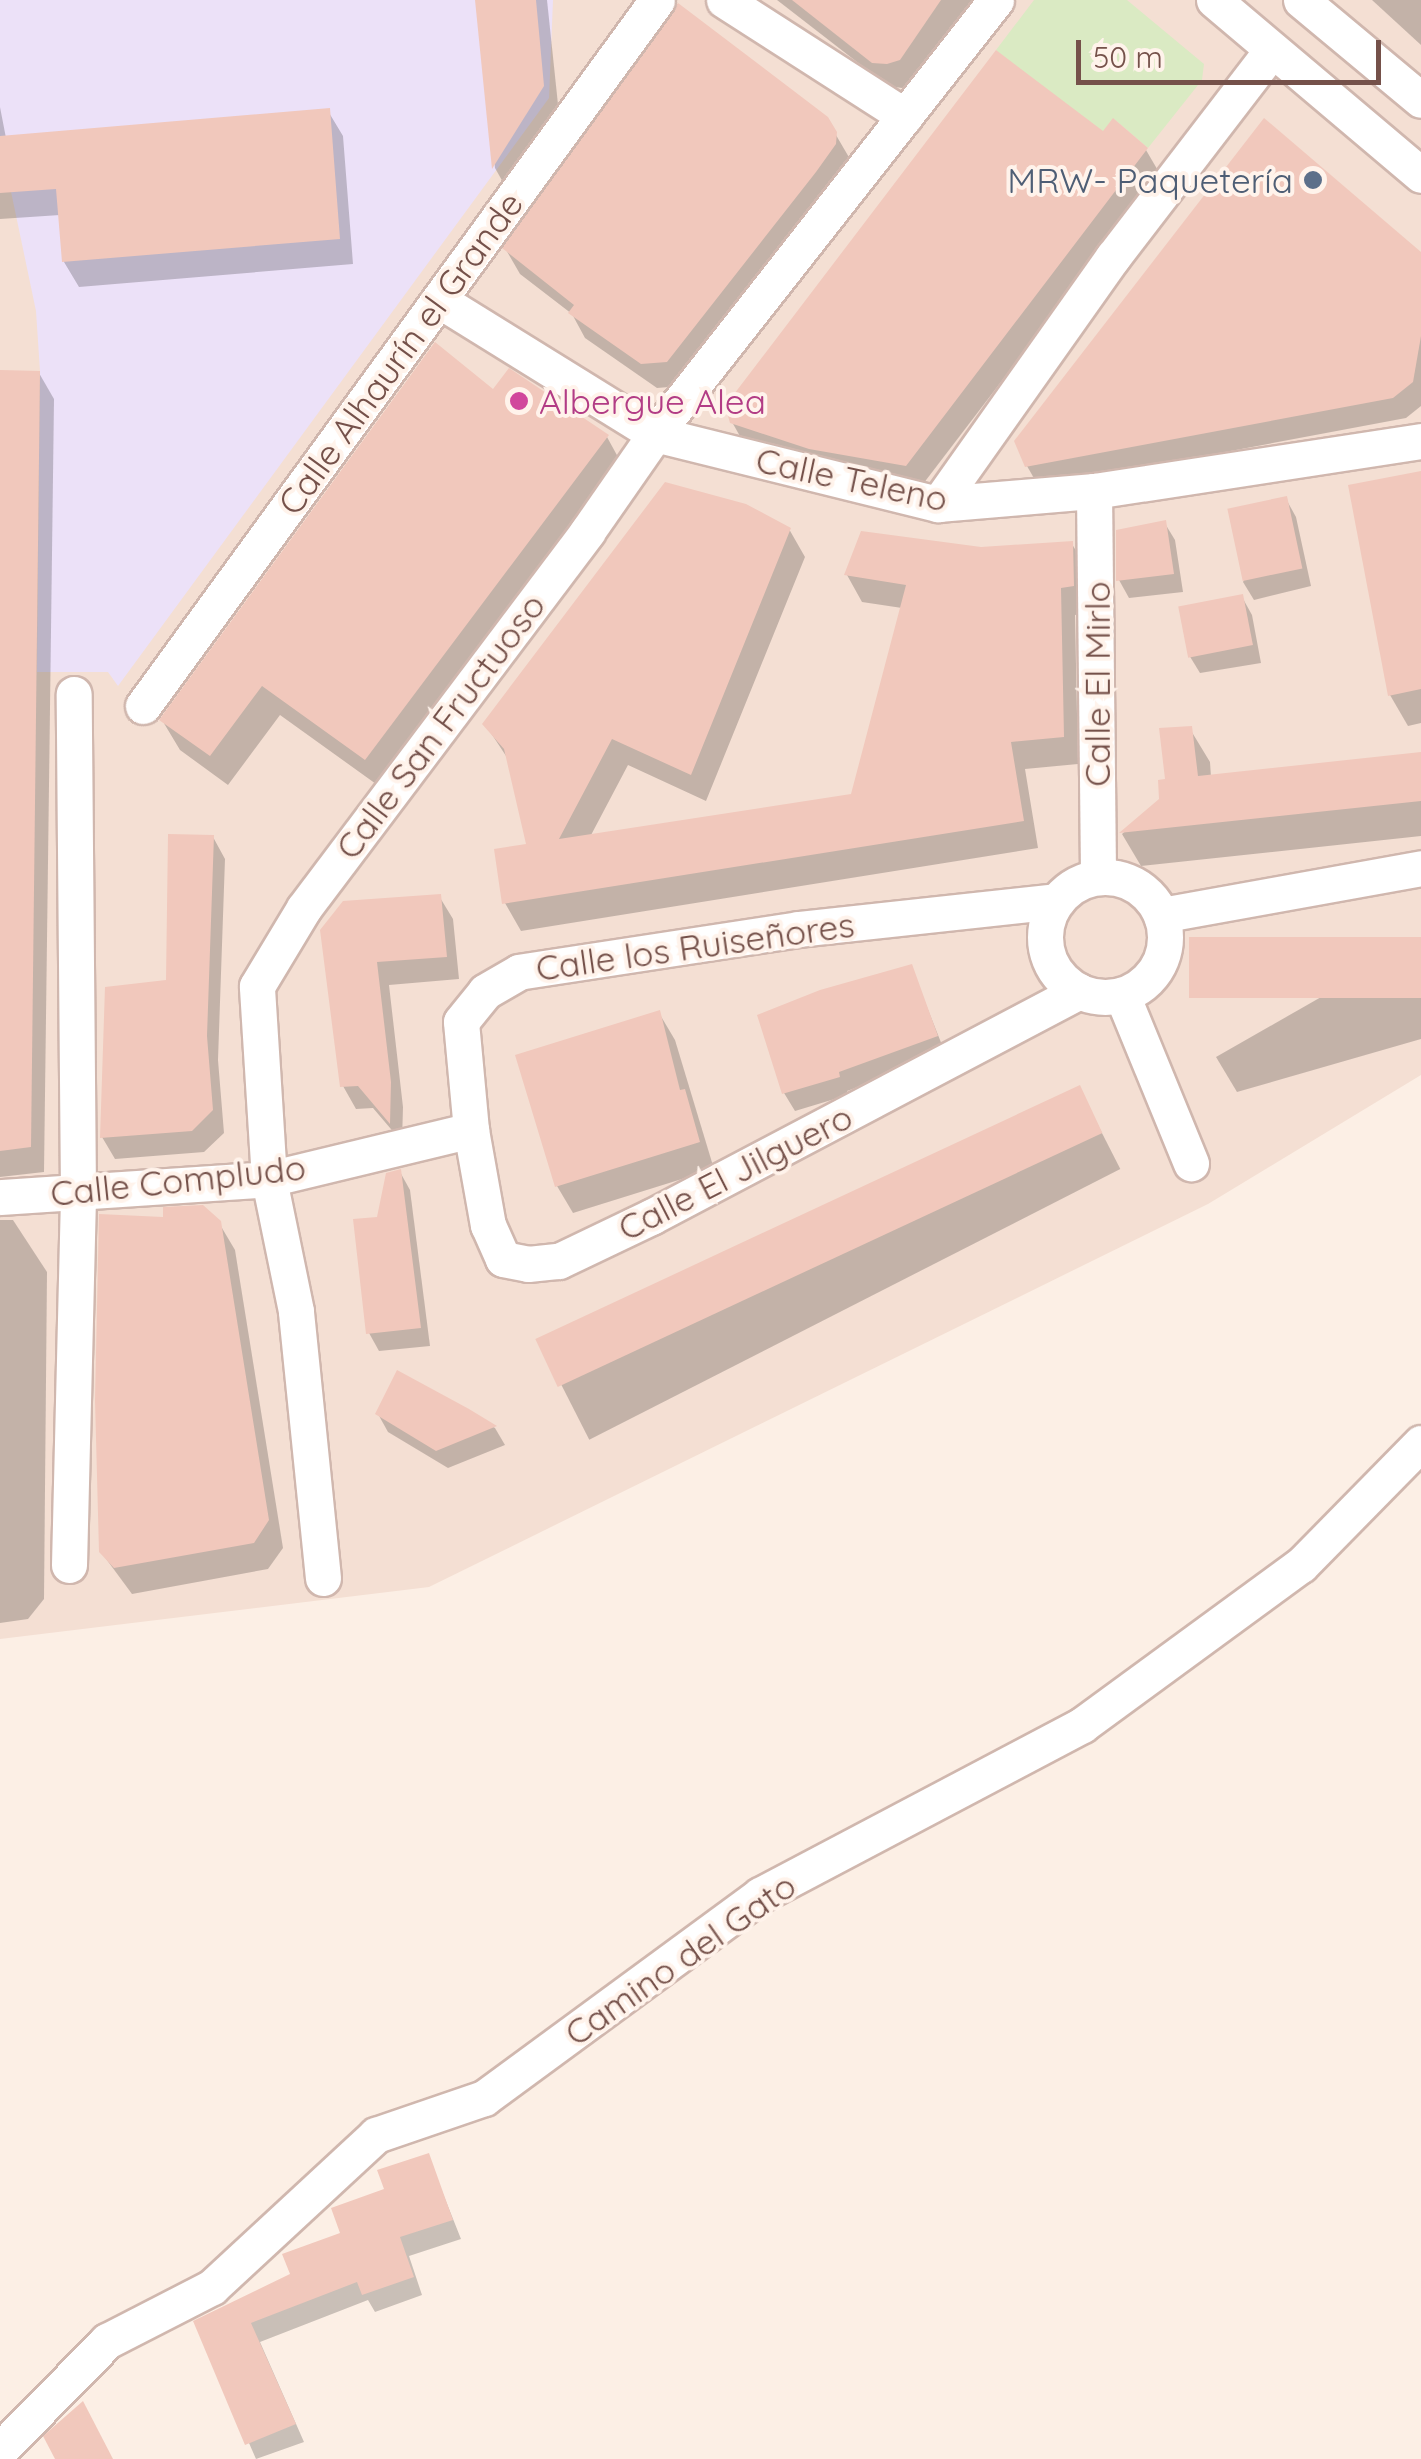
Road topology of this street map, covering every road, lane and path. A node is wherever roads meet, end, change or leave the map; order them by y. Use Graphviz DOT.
graph roads {
  1 [pos="657,0"];
  2 [pos="724,0"];
  3 [pos="996,0"];
  4 [pos="1214,0"];
  5 [pos="1301,0"];
  6 [pos="1271,51"];
  7 [pos="1421,100"];
  8 [pos="905,116"];
  9 [pos="1421,175"];
  10 [pos="439,300"];
  11 [pos="655,434"];
  12 [pos="1421,440"];
  13 [pos="1094,491"];
  14 [pos="938,504"];
  15 [pos="74,694"];
  16 [pos="143,706"];
  17 [pos="1421,868"];
  18 [pos="1098,877"];
  19 [pos="1057,901"];
  20 [pos="1161,916"];
  21 [pos="1079,991"];
  22 [pos="1122,995"];
  23 [pos="471,1130"];
  24 [pos="1191,1163"];
  25 [pos="269,1178"];
  26 [pos="78,1192"];
  27 [pos="0,1197"];
  28 [pos="1421,1443"];
  29 [pos="68,1565"];
  30 [pos="323,1578"];
  31 [pos="0,2450"];
  1 -- 10 [label="street, Calle Alhaurín el Grande"];
  2 -- 8 [label="street"];
  3 -- 8 [label="street, Calle San Fructuoso"];
  4 -- 6 [label="street"];
  5 -- 7 [label="street"];
  6 -- 9 [label="street"];
  6 -- 14 [label="street"];
  8 -- 11 [label="street, Calle San Fructuoso"];
  10 -- 11 [label="street, Calle Teleno"];
  10 -- 16 [label="street, Calle Alhaurín el Grande"];
  11 -- 14 [label="street, Calle Teleno"];
  11 -- 25 [label="street, Calle San Fructuoso"];
  12 -- 13 [label="street, Calle Teleno"];
  13 -- 14 [label="street, Calle Teleno"];
  13 -- 18 [label="street, Calle El Mirlo"];
  15 -- 26 [label="street"];
  17 -- 20 [label="street"];
  18 -- 19 [label="street"];
  18 -- 20 [label="street"];
  19 -- 21 [label="street"];
  19 -- 23 [label="street, Calle los Ruiseñores"];
  20 -- 22 [label="street"];
  21 -- 22 [label="street"];
  21 -- 23 [label="street, Calle El Jilguero"];
  22 -- 24 [label="street"];
  23 -- 25 [label="street, Calle Compludo"];
  25 -- 26 [label="street, Calle Compludo"];
  25 -- 30 [label="street, Calle San Fructuoso"];
  26 -- 27 [label="street, Calle Compludo"];
  26 -- 29 [label="street"];
  28 -- 31 [label="street, Camino del Gato"];
}
